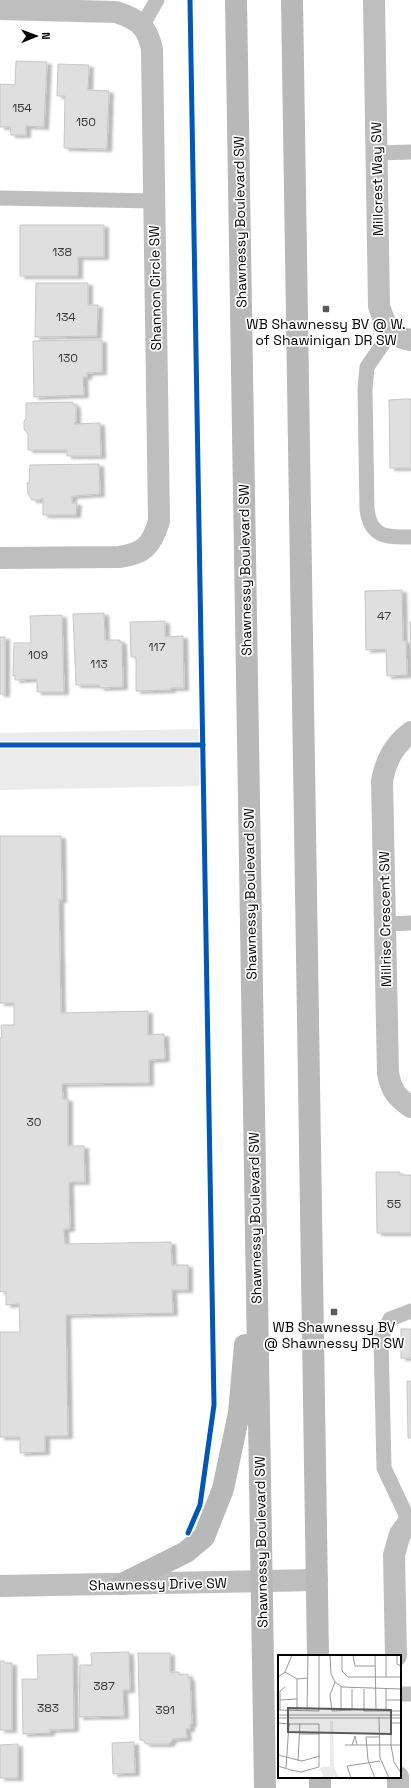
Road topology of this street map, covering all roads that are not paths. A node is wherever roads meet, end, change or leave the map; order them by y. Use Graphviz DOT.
graph roads {
  1 [pos="157,0"];
  2 [pos="236,0"];
  3 [pos="292,0"];
  4 [pos="374,0"];
  5 [pos="0,9"];
  6 [pos="142,26"];
  7 [pos="411,152"];
  8 [pos="377,153"];
  9 [pos="0,198"];
  10 [pos="154,201"];
  11 [pos="391,332"];
  12 [pos="411,340"];
  13 [pos="411,537"];
  14 [pos="0,558"];
  15 [pos="411,732"];
  16 [pos="411,923"];
  17 [pos="385,924"];
  18 [pos="411,1107"];
  19 [pos="256,1241"];
  20 [pos="411,1310"];
  21 [pos="410,1520"];
  22 [pos="317,1580"];
  23 [pos="262,1582"];
  24 [pos="122,1584"];
  25 [pos="0,1586"];
  26 [pos="318,1655"];
  27 [pos="396,1655"];
  28 [pos="265,1788"];
  1 -- 6 [label="lane"];
  2 -- 19 [label="main road, Shawnessy Boulevard SW"];
  3 -- 22 [label="main road"];
  4 -- 8 [label="street, Millcrest Way SW"];
  5 -- 6 [label="street"];
  6 -- 10 [label="street, Shannon Circle SW"];
  7 -- 8 [label="lane"];
  8 -- 11 [label="street, Millcrest Way SW"];
  9 -- 10 [label="lane"];
  10 -- 14 [label="street, Shannon Circle SW"];
  11 -- 12 [label="street"];
  11 -- 13 [label="lane"];
  15 -- 17 [label="street, Millrise Crescent SW"];
  16 -- 17 [label="lane"];
  17 -- 18 [label="street, Millrise Crescent SW"];
  19 -- 23 [label="main road, Shawnessy Boulevard SW"];
  19 -- 24 [label="main road"];
  20 -- 21 [label="lane"];
  21 -- 27 [label="street"];
  22 -- 23 [label="street, Shawnessy Drive SW"];
  22 -- 26 [label="main road"];
  23 -- 24 [label="street, Shawnessy Drive SW"];
  23 -- 28 [label="main road, Shawnessy Boulevard SW"];
  24 -- 25 [label="street, Shawnessy Drive SW"];
}
